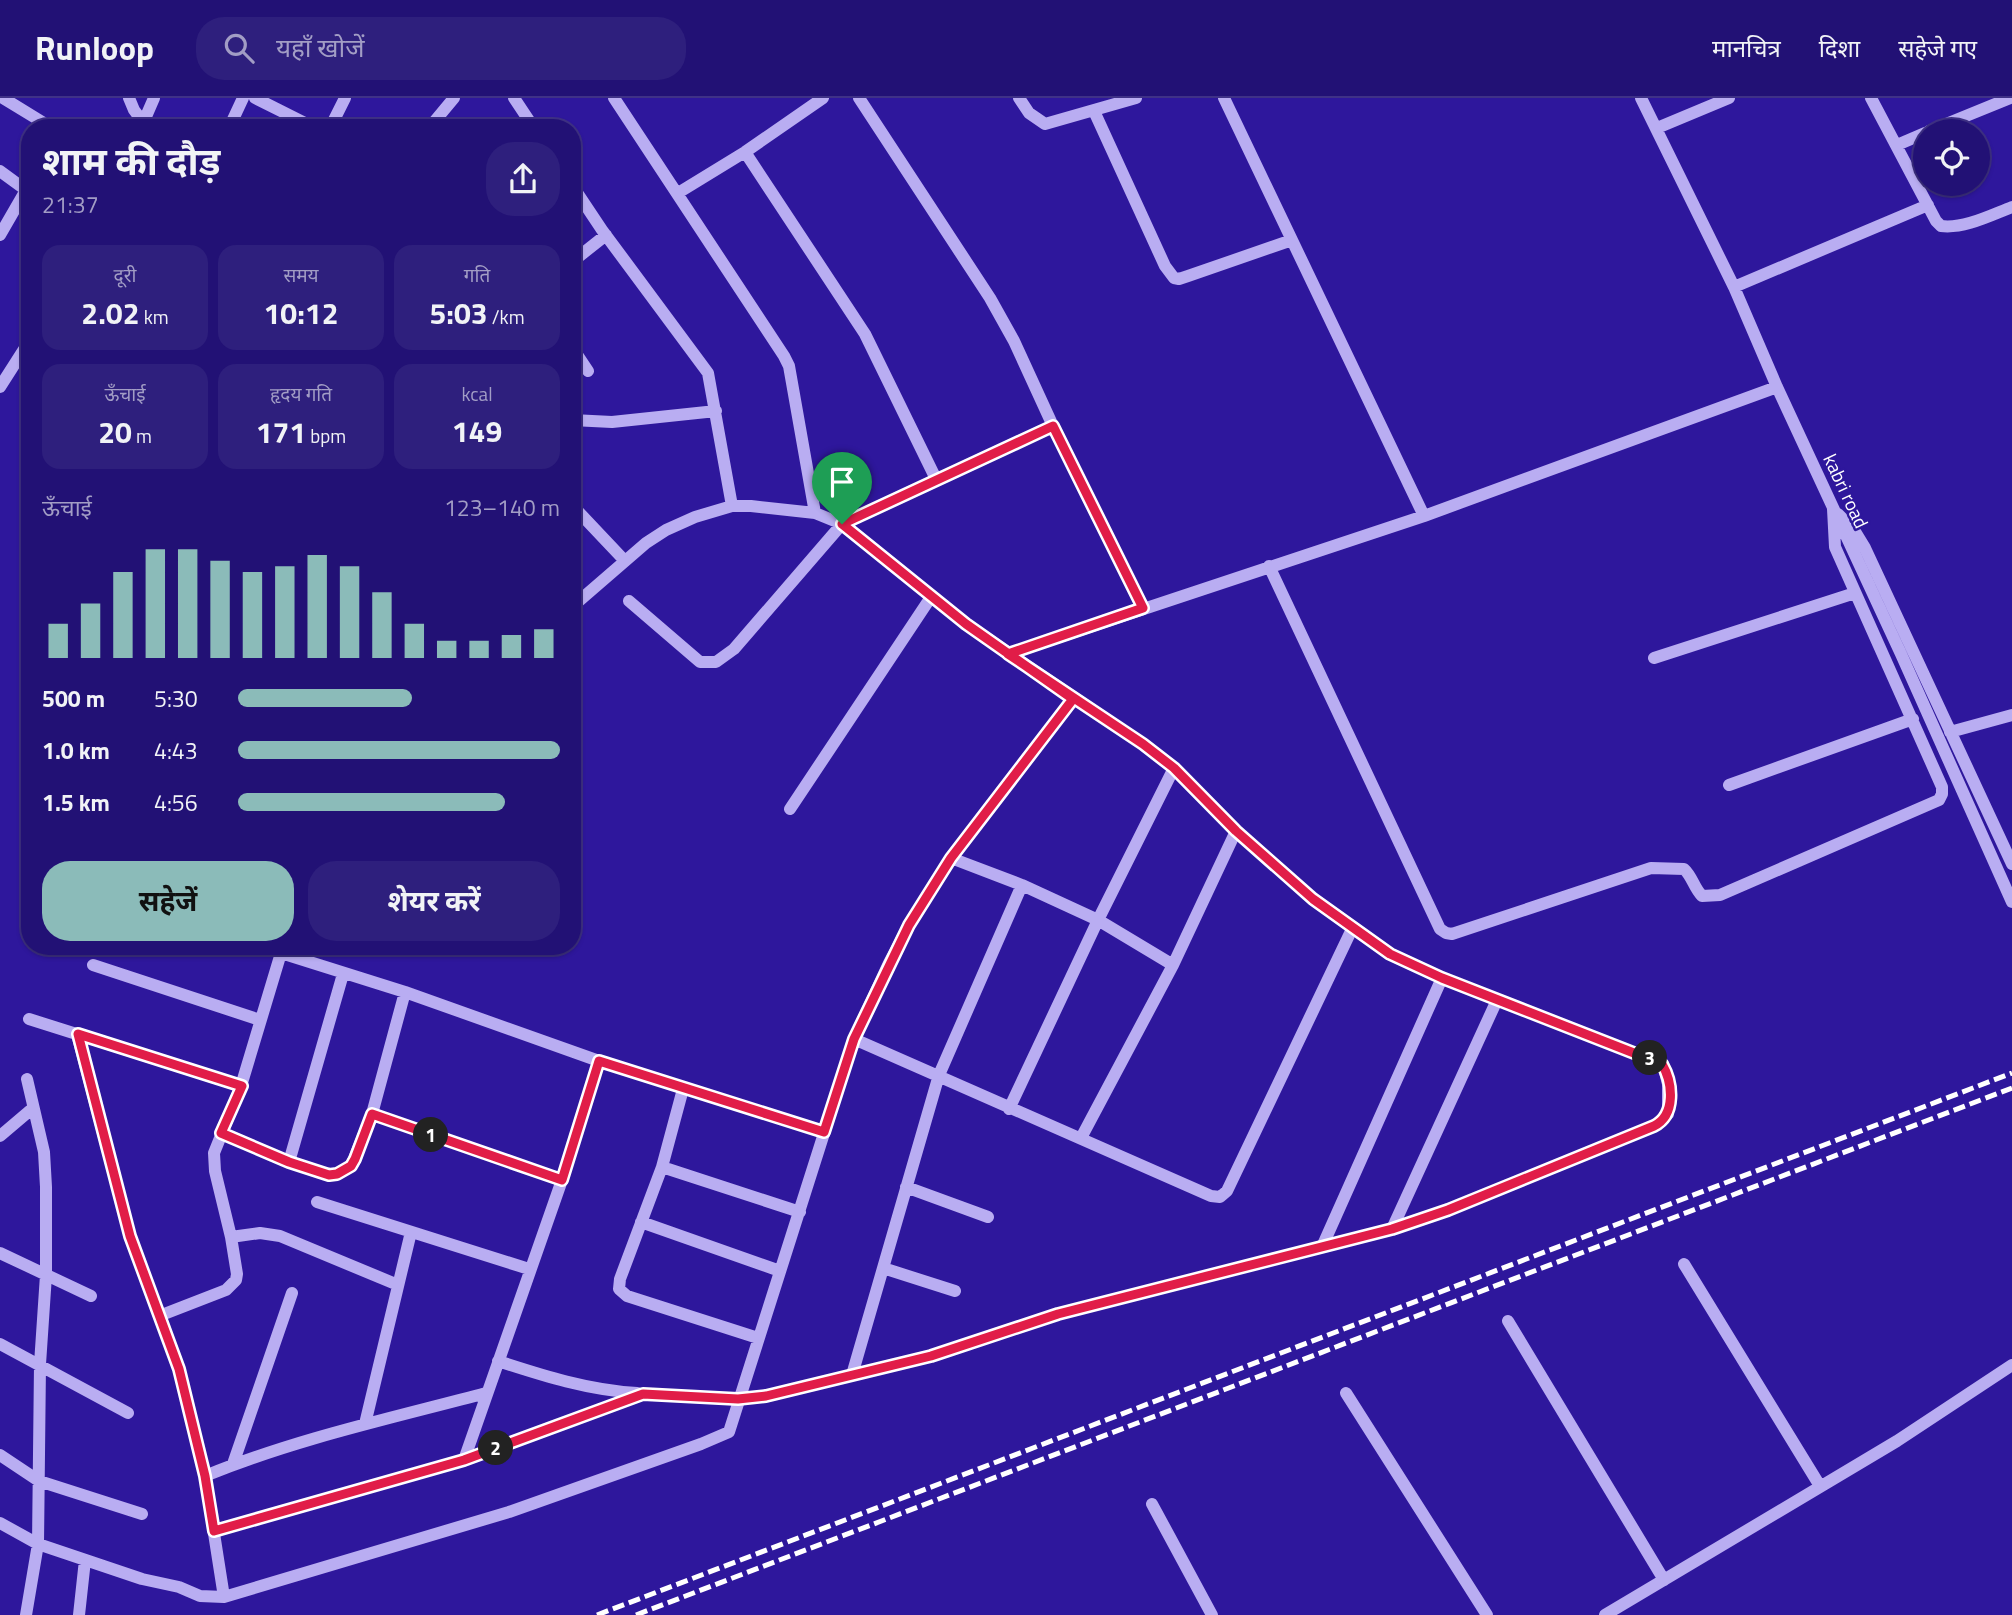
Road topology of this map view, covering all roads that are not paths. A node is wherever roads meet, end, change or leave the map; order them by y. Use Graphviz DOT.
graph roads {
  1 [pos="3,98"];
  2 [pos="129,98"];
  3 [pos="155,98"];
  4 [pos="243,98"];
  5 [pos="255,98"];
  6 [pos="345,98"];
  7 [pos="454,98"];
  8 [pos="514,98"];
  9 [pos="614,98"];
  10 [pos="823,98"];
  11 [pos="859,98"];
  12 [pos="1019,98"];
  13 [pos="1136,98"];
  14 [pos="1224,98"];
  15 [pos="1642,98"];
  16 [pos="1730,98"];
  17 [pos="1871,98"];
  18 [pos="2010,98"];
  19 [pos="1094,111"];
  20 [pos="37,119"];
  21 [pos="139,119"];
  22 [pos="145,119"];
  23 [pos="233,119"];
  24 [pos="297,119"];
  25 [pos="334,119"];
  26 [pos="436,119"];
  27 [pos="528,119"];
  28 [pos="1959,119"];
  29 [pos="1657,128"];
  30 [pos="1913,138"];
  31 [pos="1896,145"];
  32 [pos="745,152"];
  33 [pos="0,171"];
  34 [pos="21,186"];
  35 [pos="678,193"];
  36 [pos="581,198"];
  37 [pos="21,202"];
  38 [pos="1928,205"];
  39 [pos="2012,207"];
  40 [pos="0,235"];
  41 [pos="607,236"];
  42 [pos="1292,240"];
  43 [pos="581,255"];
  44 [pos="1734,287"];
  45 [pos="21,354"];
  46 [pos="581,360"];
  47 [pos="588,371"];
  48 [pos="0,387"];
  49 [pos="1777,387"];
  50 [pos="716,411"];
  51 [pos="581,420"];
  52 [pos="1053,426"];
  53 [pos="936,479"];
  54 [pos="732,506"];
  55 [pos="1833,509"];
  56 [pos="815,513"];
  57 [pos="581,515"];
  58 [pos="1424,516"];
  59 [pos="842,524"];
  60 [pos="625,561"];
  61 [pos="1269,566"];
  62 [pos="1855,593"];
  63 [pos="931,597"];
  64 [pos="581,599"];
  65 [pos="629,601"];
  66 [pos="1143,608"];
  67 [pos="1008,654"];
  68 [pos="1654,659"];
  69 [pos="1073,699"];
  70 [pos="2012,715"];
  71 [pos="1913,719"];
  72 [pos="1950,732"];
  73 [pos="1174,768"];
  74 [pos="1729,785"];
  75 [pos="790,809"];
  76 [pos="1236,831"];
  77 [pos="951,858"];
  78 [pos="2012,864"];
  79 [pos="1021,885"];
  80 [pos="2012,902"];
  81 [pos="1098,920"];
  82 [pos="1352,929"];
  83 [pos="280,955"];
  84 [pos="287,955"];
  85 [pos="93,965"];
  86 [pos="1173,965"];
  87 [pos="343,974"];
  88 [pos="1442,978"];
  89 [pos="405,992"];
  90 [pos="1497,1000"];
  91 [pos="29,1019"];
  92 [pos="260,1020"];
  93 [pos="78,1034"];
  94 [pos="854,1039"];
  95 [pos="599,1061"];
  96 [pos="939,1075"];
  97 [pos="27,1079"];
  98 [pos="242,1086"];
  99 [pos="683,1089"];
  100 [pos="33,1108"];
  101 [pos="1009,1109"];
  102 [pos="372,1114"];
  103 [pos="824,1132"];
  104 [pos="221,1133"];
  105 [pos="0,1136"];
  106 [pos="1080,1138"];
  107 [pos="289,1162"];
  108 [pos="662,1167"];
  109 [pos="562,1180"];
  110 [pos="906,1187"];
  111 [pos="317,1202"];
  112 [pos="800,1212"];
  113 [pos="988,1217"];
  114 [pos="641,1223"];
  115 [pos="1392,1229"];
  116 [pos="411,1232"];
  117 [pos="231,1237"];
  118 [pos="1322,1247"];
  119 [pos="0,1253"];
  120 [pos="1684,1264"];
  121 [pos="883,1268"];
  122 [pos="529,1269"];
  123 [pos="780,1271"];
  124 [pos="46,1275"];
  125 [pos="398,1285"];
  126 [pos="955,1291"];
  127 [pos="292,1293"];
  128 [pos="90,1296"];
  129 [pos="159,1316"];
  130 [pos="1508,1321"];
  131 [pos="758,1338"];
  132 [pos="0,1344"];
  133 [pos="498,1361"];
  134 [pos="40,1364"];
  135 [pos="2012,1366"];
  136 [pos="852,1375"];
  137 [pos="486,1393"];
  138 [pos="1346,1393"];
  139 [pos="643,1394"];
  140 [pos="738,1399"];
  141 [pos="128,1413"];
  142 [pos="365,1424"];
  143 [pos="0,1455"];
  144 [pos="464,1460"];
  145 [pos="233,1464"];
  146 [pos="205,1476"];
  147 [pos="39,1481"];
  148 [pos="1820,1486"];
  149 [pos="1152,1504"];
  150 [pos="142,1514"];
  151 [pos="0,1522"];
  152 [pos="214,1531"];
  153 [pos="37,1545"];
  154 [pos="85,1560"];
  155 [pos="1664,1580"];
  156 [pos="224,1597"];
  157 [pos="26,1615"];
  158 [pos="79,1615"];
  159 [pos="1212,1615"];
  160 [pos="1486,1615"];
  161 [pos="1605,1615"];
  1 -- 20 [label="street"];
  2 -- 21 [label="street"];
  3 -- 22 [label="street"];
  4 -- 23 [label="street"];
  5 -- 24 [label="street"];
  6 -- 25 [label="street"];
  7 -- 26 [label="street"];
  8 -- 27 [label="street"];
  9 -- 35 [label="street"];
  10 -- 32 [label="street"];
  11 -- 52 [label="street"];
  12 -- 19 [label="street"];
  13 -- 19 [label="street"];
  14 -- 42 [label="street"];
  15 -- 29 [label="street, kabri road"];
  16 -- 29 [label="street"];
  17 -- 31 [label="street"];
  18 -- 28 [label="street"];
  19 -- 42 [label="street"];
  29 -- 44 [label="street, kabri road"];
  30 -- 31 [label="street"];
  31 -- 38 [label="street"];
  32 -- 35 [label="street"];
  32 -- 53 [label="street"];
  33 -- 34 [label="street"];
  35 -- 56 [label="street"];
  36 -- 41 [label="street"];
  37 -- 40 [label="street"];
  38 -- 39 [label="street"];
  38 -- 44 [label="street"];
  41 -- 43 [label="street"];
  41 -- 50 [label="street"];
  42 -- 58 [label="street"];
  44 -- 49 [label="street, kabri road"];
  45 -- 48 [label="street"];
  46 -- 47 [label="street"];
  49 -- 55 [label="street, kabri road"];
  49 -- 58 [label="street"];
  50 -- 51 [label="street"];
  50 -- 54 [label="street"];
  52 -- 53 [label="street"];
  52 -- 66 [label="street"];
  53 -- 59 [label="street"];
  54 -- 56 [label="street"];
  54 -- 60 [label="street"];
  55 -- 62 [label="street"];
  55 -- 72 [label="street"];
  55 -- 80 [label="street, kabri road"];
  56 -- 59 [label="street"];
  57 -- 60 [label="street"];
  58 -- 61 [label="street"];
  59 -- 63 [label="street"];
  59 -- 65 [label="street"];
  60 -- 64 [label="street"];
  61 -- 66 [label="street"];
  61 -- 71 [label="street"];
  62 -- 68 [label="street"];
  62 -- 71 [label="street"];
  63 -- 67 [label="street"];
  63 -- 75 [label="street"];
  66 -- 67 [label="street"];
  67 -- 69 [label="street"];
  69 -- 73 [label="street"];
  69 -- 77 [label="street"];
  70 -- 72 [label="street"];
  71 -- 74 [label="street"];
  72 -- 78 [label="street"];
  73 -- 76 [label="street"];
  73 -- 81 [label="street"];
  76 -- 82 [label="street"];
  76 -- 86 [label="street"];
  77 -- 79 [label="street"];
  77 -- 94 [label="street"];
  79 -- 81 [label="street"];
  79 -- 96 [label="street"];
  81 -- 86 [label="street"];
  81 -- 101 [label="street"];
  82 -- 88 [label="street"];
  82 -- 106 [label="street"];
  83 -- 92 [label="street"];
  84 -- 87 [label="street"];
  85 -- 92 [label="street"];
  86 -- 106 [label="street"];
  87 -- 89 [label="street"];
  87 -- 107 [label="street"];
  88 -- 90 [label="street"];
  88 -- 118 [label="street"];
  89 -- 95 [label="street"];
  89 -- 102 [label="street"];
  90 -- 115 [label="street"];
  90 -- 115 [label="street"];
  91 -- 93 [label="street"];
  92 -- 98 [label="street"];
  93 -- 98 [label="street"];
  93 -- 129 [label="street"];
  94 -- 96 [label="street"];
  94 -- 103 [label="street"];
  95 -- 99 [label="street"];
  95 -- 109 [label="street"];
  96 -- 101 [label="street"];
  96 -- 110 [label="street"];
  97 -- 100 [label="street"];
  98 -- 104 [label="street"];
  99 -- 103 [label="street"];
  99 -- 108 [label="street"];
  100 -- 105 [label="street"];
  100 -- 124 [label="street"];
  101 -- 106 [label="street"];
  102 -- 107 [label="street"];
  102 -- 109 [label="street"];
  103 -- 112 [label="street"];
  104 -- 107 [label="street"];
  104 -- 117 [label="street"];
  108 -- 112 [label="street"];
  108 -- 114 [label="street"];
  109 -- 122 [label="street"];
  110 -- 113 [label="street"];
  110 -- 121 [label="street"];
  111 -- 116 [label="street"];
  112 -- 123 [label="street"];
  114 -- 123 [label="street"];
  114 -- 131 [label="street"];
  115 -- 118 [label="street"];
  116 -- 122 [label="street"];
  116 -- 125 [label="street"];
  117 -- 125 [label="street"];
  117 -- 129 [label="street"];
  118 -- 136 [label="street"];
  119 -- 124 [label="street"];
  120 -- 148 [label="street"];
  121 -- 126 [label="street"];
  121 -- 136 [label="street"];
  122 -- 133 [label="street"];
  123 -- 131 [label="street"];
  124 -- 128 [label="street"];
  124 -- 134 [label="street"];
  125 -- 142 [label="street"];
  127 -- 145 [label="street"];
  129 -- 146 [label="street"];
  130 -- 155 [label="street"];
  131 -- 140 [label="street"];
  132 -- 134 [label="street"];
  133 -- 137 [label="street"];
  133 -- 139 [label="street"];
  134 -- 141 [label="street"];
  134 -- 147 [label="street"];
  135 -- 148 [label="street"];
  136 -- 140 [label="street"];
  137 -- 142 [label="street"];
  137 -- 144 [label="street"];
  138 -- 160 [label="street"];
  139 -- 140 [label="street"];
  139 -- 144 [label="street"];
  140 -- 156 [label="street"];
  142 -- 145 [label="street"];
  143 -- 147 [label="street"];
  144 -- 152 [label="street"];
  145 -- 146 [label="street"];
  146 -- 152 [label="street"];
  147 -- 150 [label="street"];
  147 -- 153 [label="street"];
  148 -- 155 [label="street"];
  149 -- 159 [label="street"];
  151 -- 153 [label="street"];
  152 -- 156 [label="street"];
  153 -- 154 [label="street"];
  153 -- 157 [label="street"];
  154 -- 156 [label="street"];
  154 -- 158 [label="street"];
  155 -- 161 [label="street"];
}
